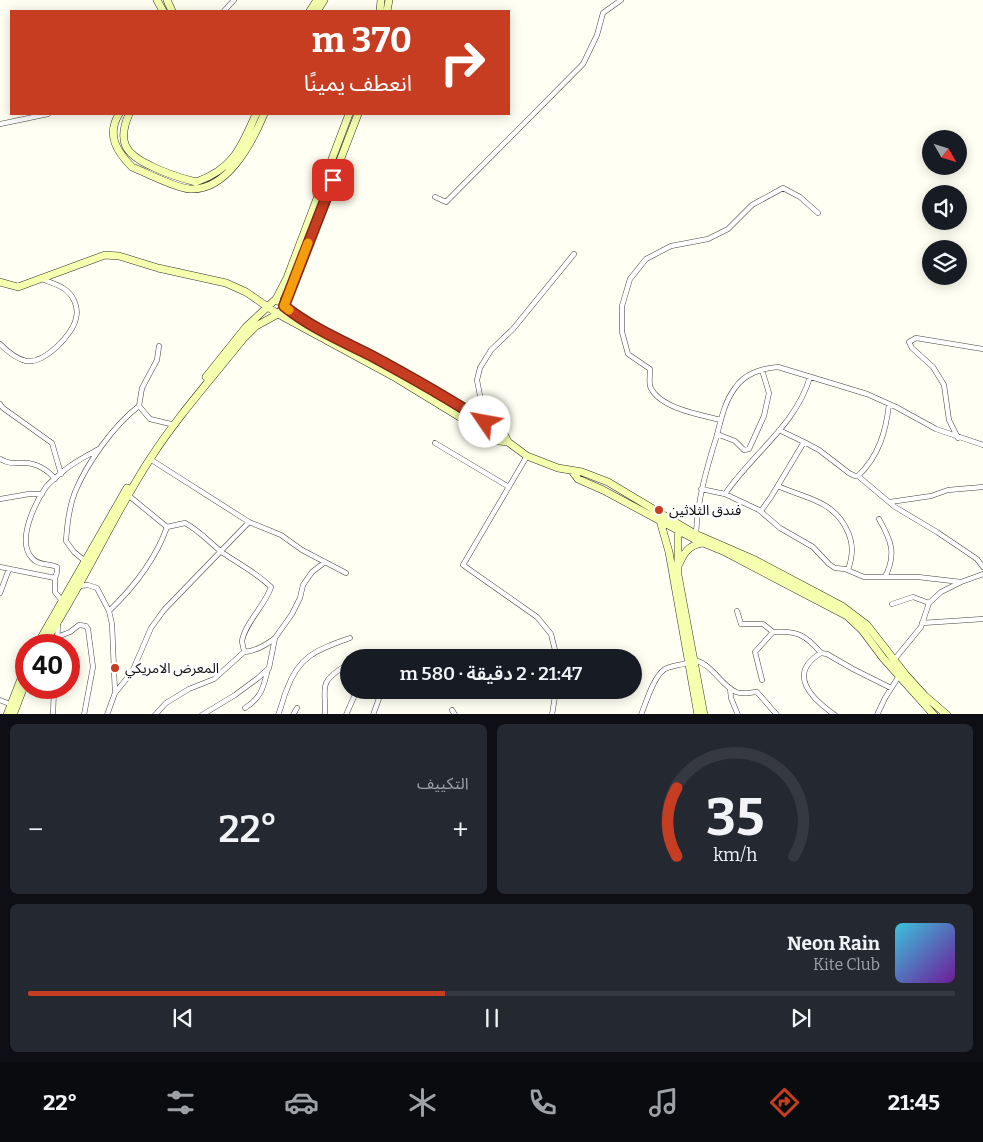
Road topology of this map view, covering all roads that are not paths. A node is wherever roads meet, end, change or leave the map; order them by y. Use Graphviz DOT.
graph roads {
  1 [pos="234,0"];
  2 [pos="621,0"];
  3 [pos="225,10"];
  4 [pos="30,115"];
  5 [pos="44,115"];
  6 [pos="119,115"];
  7 [pos="129,115"];
  8 [pos="256,115"];
  9 [pos="264,115"];
  10 [pos="349,115"];
  11 [pos="358,115"];
  12 [pos="24,120"];
  13 [pos="0,124"];
  14 [pos="435,198"];
  15 [pos="818,213"];
  16 [pos="574,254"];
  17 [pos="42,279"];
  18 [pos="0,282"];
  19 [pos="276,299"];
  20 [pos="284,306"];
  21 [pos="268,308"];
  22 [pos="278,314"];
  23 [pos="0,344"];
  24 [pos="159,346"];
  25 [pos="983,349"];
  26 [pos="762,370"];
  27 [pos="810,377"];
  28 [pos="0,404"];
  29 [pos="889,404"];
  30 [pos="138,406"];
  31 [pos="721,420"];
  32 [pos="485,422"];
  33 [pos="173,425"];
  34 [pos="779,430"];
  35 [pos="717,434"];
  36 [pos="958,438"];
  37 [pos="508,442"];
  38 [pos="804,442"];
  39 [pos="435,443"];
  40 [pos="983,445"];
  41 [pos="102,448"];
  42 [pos="527,456"];
  43 [pos="150,458"];
  44 [pos="0,459"];
  45 [pos="61,474"];
  46 [pos="858,476"];
  47 [pos="55,479"];
  48 [pos="778,486"];
  49 [pos="509,487"];
  50 [pos="983,487"];
  51 [pos="701,489"];
  52 [pos="42,494"];
  53 [pos="725,494"];
  54 [pos="128,495"];
  55 [pos="0,498"];
  56 [pos="890,502"];
  57 [pos="761,511"];
  58 [pos="659,516"];
  59 [pos="879,519"];
  60 [pos="249,522"];
  61 [pos="167,527"];
  62 [pos="678,527"];
  63 [pos="696,537"];
  64 [pos="704,543"];
  65 [pos="222,552"];
  66 [pos="85,561"];
  67 [pos="325,562"];
  68 [pos="678,566"];
  69 [pos="0,567"];
  70 [pos="983,567"];
  71 [pos="9,569"];
  72 [pos="848,570"];
  73 [pos="346,573"];
  74 [pos="983,574"];
  75 [pos="885,576"];
  76 [pos="55,578"];
  77 [pos="961,582"];
  78 [pos="80,586"];
  79 [pos="0,593"];
  80 [pos="63,601"];
  81 [pos="929,603"];
  82 [pos="892,604"];
  83 [pos="109,611"];
  84 [pos="737,611"];
  85 [pos="983,619"];
  86 [pos="58,622"];
  87 [pos="922,623"];
  88 [pos="773,632"];
  89 [pos="44,634"];
  90 [pos="50,634"];
  91 [pos="57,634"];
  92 [pos="65,634"];
  93 [pos="275,638"];
  94 [pos="350,638"];
  95 [pos="555,649"];
  96 [pos="244,652"];
  97 [pos="821,653"];
  98 [pos="894,660"];
  99 [pos="691,662"];
  100 [pos="269,668"];
  101 [pos="340,670"];
  102 [pos="899,676"];
  103 [pos="762,680"];
  104 [pos="730,688"];
  105 [pos="891,688"];
  106 [pos="115,693"];
  107 [pos="15,699"];
  108 [pos="16,699"];
  109 [pos="54,699"];
  110 [pos="353,699"];
  111 [pos="379,699"];
  112 [pos="554,699"];
  113 [pos="0,700"];
  114 [pos="13,705"];
  115 [pos="245,708"];
  116 [pos="297,708"];
  117 [pos="7,714"];
  118 [pos="13,714"];
  119 [pos="53,714"];
  120 [pos="84,714"];
  121 [pos="107,714"];
  122 [pos="155,714"];
  123 [pos="202,714"];
  124 [pos="278,714"];
  125 [pos="293,714"];
  126 [pos="324,714"];
  127 [pos="346,714"];
  128 [pos="373,714"];
  129 [pos="552,714"];
  130 [pos="641,714"];
  131 [pos="698,714"];
  132 [pos="738,714"];
  133 [pos="777,714"];
  134 [pos="835,714"];
  135 [pos="877,714"];
  136 [pos="934,714"];
  137 [pos="946,714"];
  1 -- 3 [label="street"];
  2 -- 14 [label="street"];
  4 -- 12 [label="street"];
  5 -- 12 [label="street"];
  6 -- 9 [label="street"];
  7 -- 8 [label="street"];
  10 -- 19 [label="street"];
  11 -- 20 [label="street"];
  12 -- 13 [label="street"];
  15 -- 31 [label="street"];
  16 -- 32 [label="street"];
  17 -- 18 [label="street"];
  17 -- 21 [label="street"];
  17 -- 23 [label="street"];
  19 -- 20 [label="street"];
  19 -- 21 [label="street"];
  20 -- 22 [label="street"];
  20 -- 32 [label="street"];
  21 -- 22 [label="street"];
  21 -- 33 [label="street"];
  22 -- 33 [label="street"];
  22 -- 37 [label="street"];
  24 -- 30 [label="street"];
  25 -- 36 [label="street"];
  26 -- 27 [label="street"];
  26 -- 31 [label="street"];
  26 -- 35 [label="street"];
  27 -- 29 [label="street"];
  27 -- 34 [label="street"];
  28 -- 45 [label="street"];
  29 -- 36 [label="street"];
  29 -- 46 [label="street"];
  30 -- 33 [label="street"];
  30 -- 41 [label="street"];
  31 -- 35 [label="street"];
  32 -- 37 [label="street"];
  33 -- 43 [label="street"];
  33 -- 66 [label="street"];
  34 -- 38 [label="street"];
  34 -- 53 [label="street"];
  35 -- 51 [label="street"];
  36 -- 40 [label="street"];
  37 -- 42 [label="street"];
  38 -- 46 [label="street"];
  38 -- 48 [label="street"];
  39 -- 49 [label="street"];
  41 -- 45 [label="street"];
  41 -- 66 [label="street"];
  42 -- 49 [label="street"];
  42 -- 58 [label="street"];
  43 -- 54 [label="street"];
  43 -- 60 [label="street"];
  44 -- 47 [label="street"];
  45 -- 47 [label="street"];
  46 -- 56 [label="street"];
  47 -- 52 [label="street"];
  48 -- 57 [label="street"];
  48 -- 72 [label="street"];
  49 -- 95 [label="street"];
  50 -- 56 [label="street"];
  51 -- 53 [label="street"];
  51 -- 63 [label="street"];
  52 -- 55 [label="street"];
  52 -- 76 [label="street"];
  53 -- 57 [label="street"];
  54 -- 61 [label="street"];
  54 -- 78 [label="street"];
  56 -- 70 [label="street"];
  57 -- 72 [label="street"];
  58 -- 62 [label="street"];
  58 -- 99 [label="street"];
  59 -- 75 [label="street"];
  60 -- 65 [label="street"];
  60 -- 67 [label="street"];
  61 -- 65 [label="street"];
  61 -- 83 [label="street"];
  62 -- 63 [label="street"];
  62 -- 68 [label="street"];
  63 -- 64 [label="street"];
  63 -- 98 [label="street"];
  64 -- 68 [label="street"];
  64 -- 102 [label="street"];
  65 -- 96 [label="street"];
  65 -- 106 [label="street"];
  66 -- 80 [label="street"];
  67 -- 73 [label="street"];
  67 -- 93 [label="street"];
  68 -- 99 [label="street"];
  69 -- 71 [label="street"];
  71 -- 76 [label="street"];
  71 -- 79 [label="street"];
  72 -- 75 [label="street"];
  74 -- 77 [label="street"];
  75 -- 77 [label="street"];
  76 -- 80 [label="street"];
  77 -- 81 [label="street"];
  78 -- 83 [label="street"];
  78 -- 86 [label="street"];
  80 -- 86 [label="street"];
  80 -- 89 [label="street"];
  81 -- 82 [label="street"];
  81 -- 87 [label="street"];
  83 -- 106 [label="street"];
  84 -- 88 [label="street"];
  85 -- 87 [label="street"];
  86 -- 90 [label="street"];
  86 -- 91 [label="street"];
  87 -- 98 [label="street"];
  88 -- 97 [label="street"];
  88 -- 103 [label="street"];
  92 -- 120 [label="street"];
  93 -- 96 [label="street"];
  93 -- 100 [label="street"];
  94 -- 124 [label="street"];
  96 -- 122 [label="street"];
  97 -- 105 [label="street"];
  97 -- 134 [label="street"];
  98 -- 137 [label="street"];
  99 -- 104 [label="street"];
  99 -- 130 [label="street"];
  99 -- 131 [label="street"];
  100 -- 115 [label="street"];
  100 -- 123 [label="street"];
  101 -- 126 [label="street"];
  102 -- 105 [label="street"];
  102 -- 136 [label="street"];
  104 -- 132 [label="street"];
  104 -- 133 [label="street"];
  105 -- 135 [label="street"];
  106 -- 121 [label="street"];
  107 -- 114 [label="street"];
  108 -- 114 [label="street"];
  109 -- 119 [label="street"];
  110 -- 127 [label="street"];
  111 -- 128 [label="street"];
  112 -- 129 [label="street"];
  113 -- 114 [label="street"];
  114 -- 117 [label="street"];
  114 -- 118 [label="street"];
  116 -- 125 [label="street"];
}
